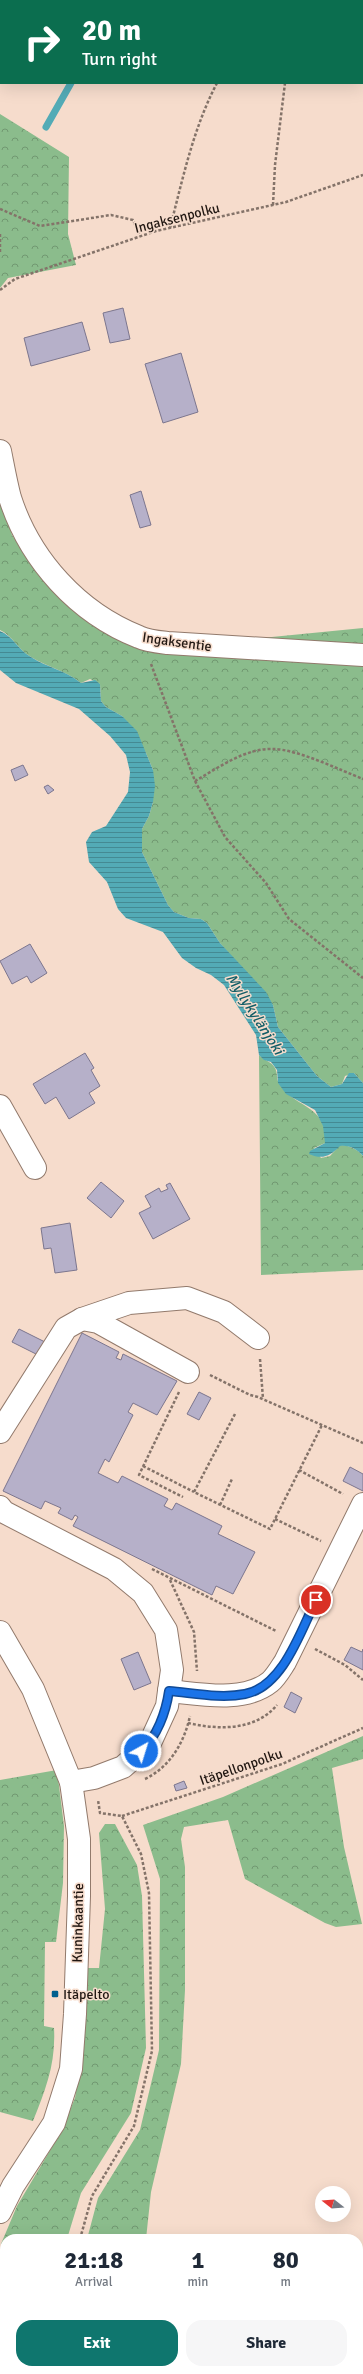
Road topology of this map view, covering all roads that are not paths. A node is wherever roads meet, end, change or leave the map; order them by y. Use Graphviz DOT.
graph roads {
  1 [pos="0,451"];
  2 [pos="363,655"];
  3 [pos="0,1106"];
  4 [pos="35,1168"];
  5 [pos="82,1319"];
  6 [pos="258,1338"];
  7 [pos="188,1372"];
  8 [pos="0,1432"];
  9 [pos="354,1499"];
  10 [pos="0,1507"];
  11 [pos="0,1632"];
  12 [pos="169,1691"];
  13 [pos="71,1782"];
  14 [pos="0,2212"];
  1 -- 2 [label="main road, Ingaksentie"];
  3 -- 4 [label="main road"];
  5 -- 6 [label="main road"];
  5 -- 7 [label="main road"];
  5 -- 8 [label="main road"];
  9 -- 12 [label="main road"];
  10 -- 12 [label="main road"];
  11 -- 13 [label="main road, Kuninkaantie"];
  12 -- 13 [label="main road"];
  13 -- 14 [label="main road, Kuninkaantie"];
}
